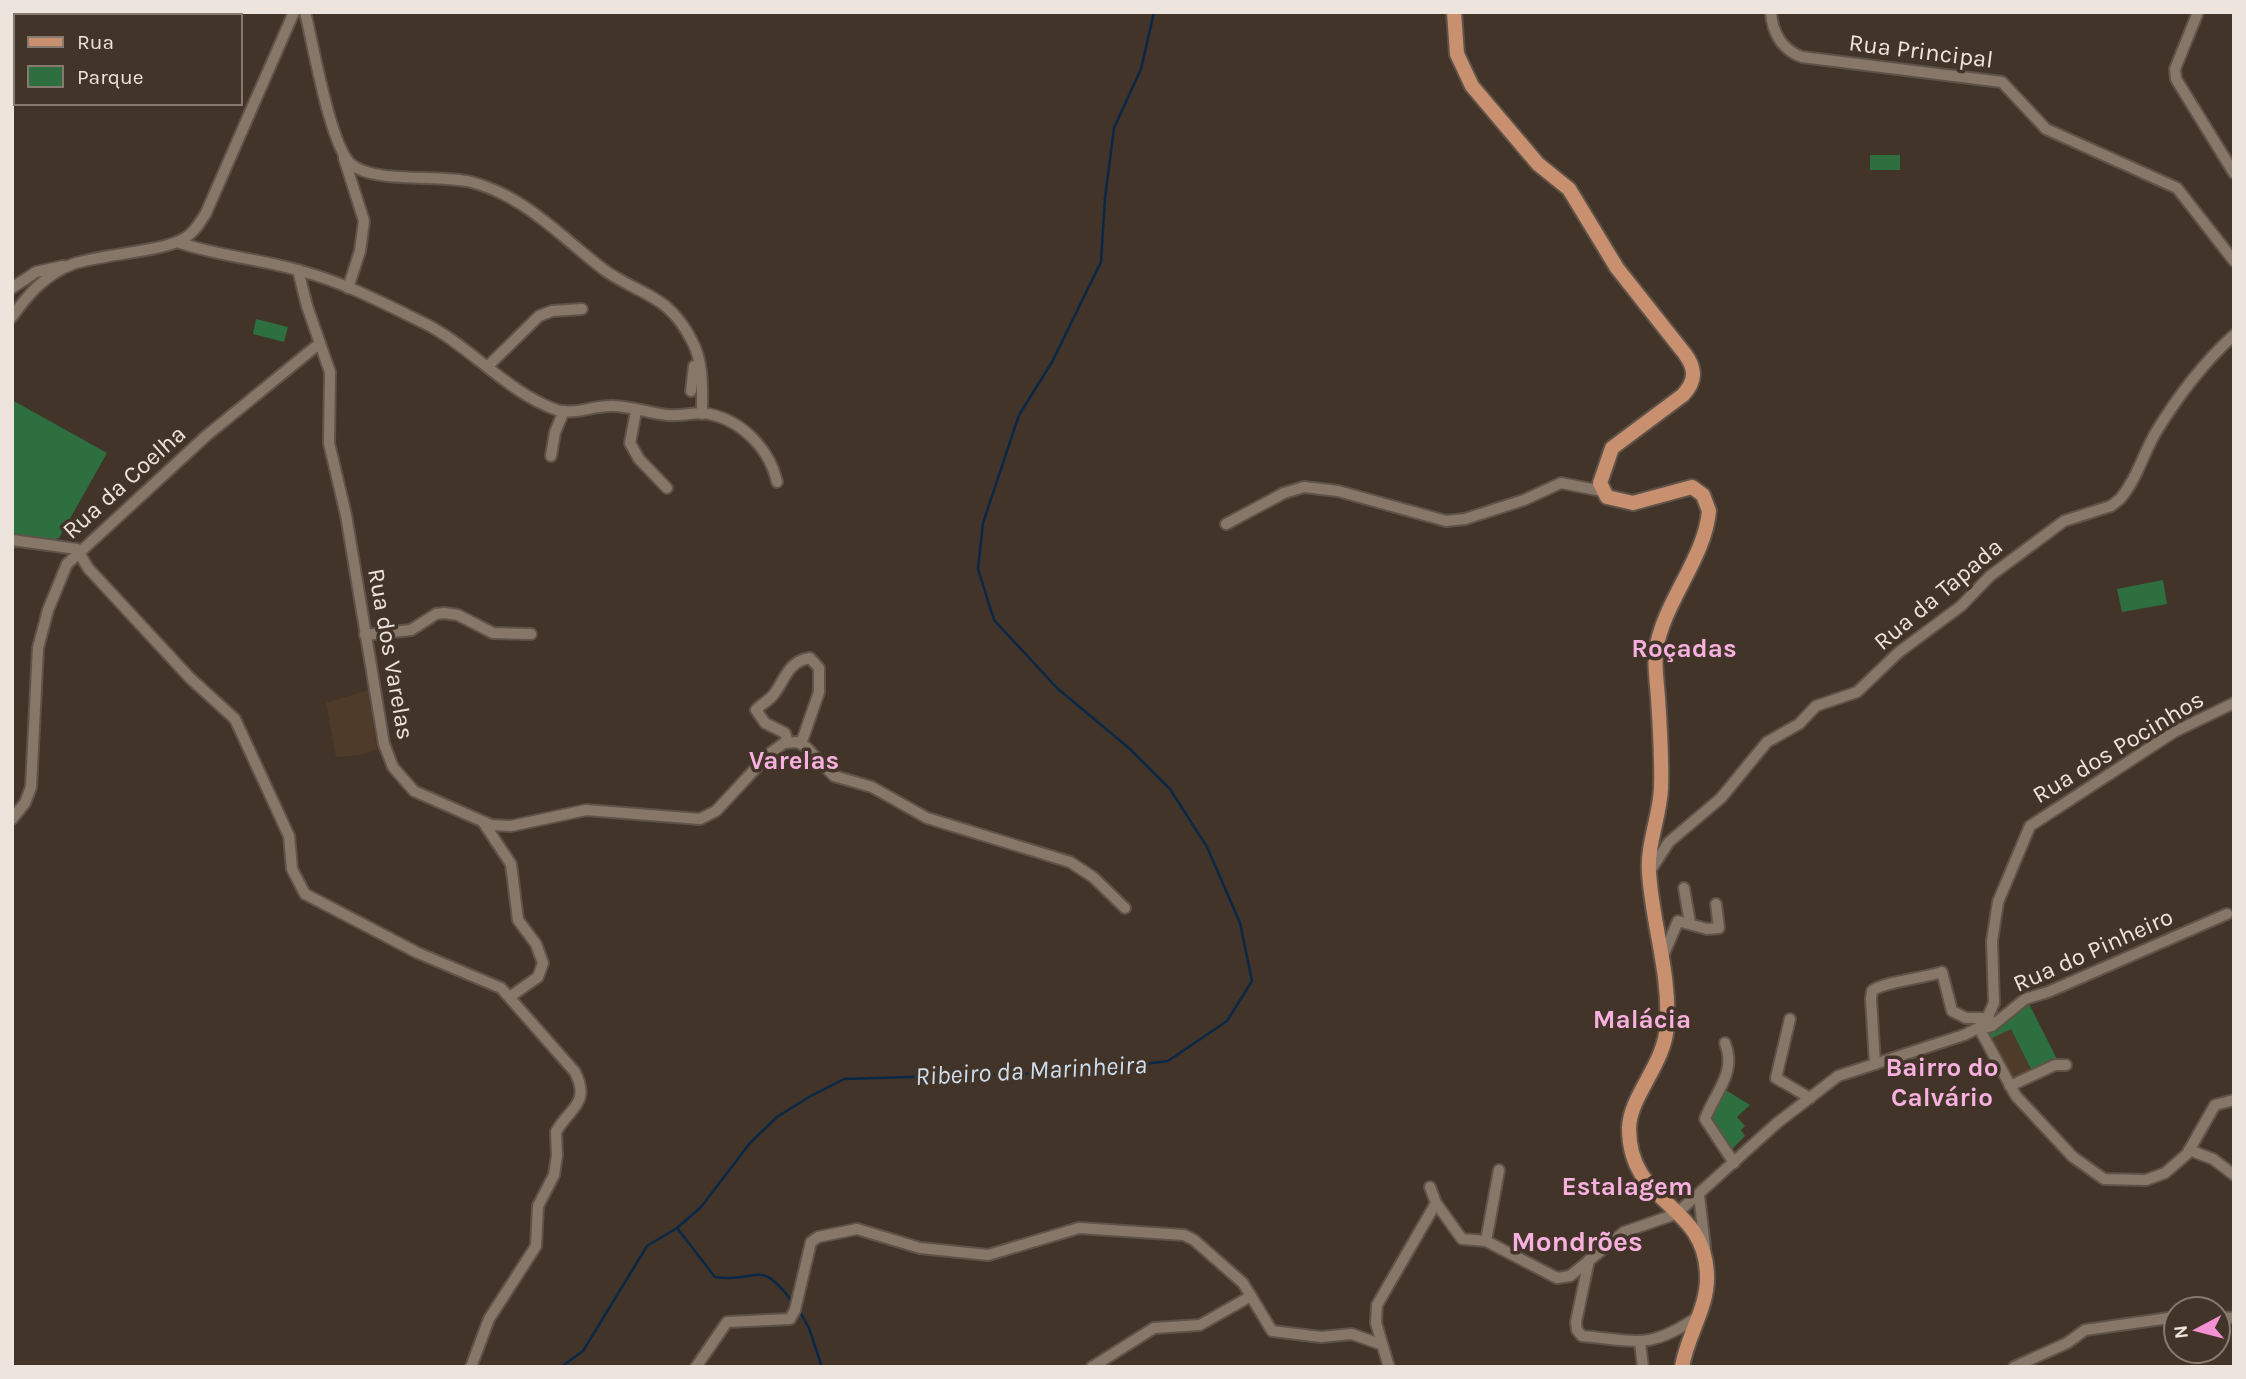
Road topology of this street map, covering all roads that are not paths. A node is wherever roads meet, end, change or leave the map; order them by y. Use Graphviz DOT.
graph roads {
  1 [pos="294,12"];
  2 [pos="305,12"];
  3 [pos="1454,12"];
  4 [pos="1771,12"];
  5 [pos="2198,12"];
  6 [pos="344,156"];
  7 [pos="2234,173"];
  8 [pos="177,242"];
  9 [pos="2233,259"];
  10 [pos="70,266"];
  11 [pos="298,270"];
  12 [pos="12,288"];
  13 [pos="348,288"];
  14 [pos="582,309"];
  15 [pos="12,317"];
  16 [pos="679,321"];
  17 [pos="2234,335"];
  18 [pos="320,343"];
  19 [pos="488,366"];
  20 [pos="691,391"];
  21 [pos="564,411"];
  22 [pos="636,411"];
  23 [pos="702,414"];
  24 [pos="551,456"];
  25 [pos="777,482"];
  26 [pos="667,488"];
  27 [pos="1602,491"];
  28 [pos="1226,524"];
  29 [pos="12,540"];
  30 [pos="79,551"];
  31 [pos="531,634"];
  32 [pos="365,635"];
  33 [pos="2234,703"];
  34 [pos="788,742"];
  35 [pos="801,744"];
  36 [pos="12,819"];
  37 [pos="483,822"];
  38 [pos="1649,872"];
  39 [pos="1684,888"];
  40 [pos="1686,902"];
  41 [pos="1716,904"];
  42 [pos="1125,908"];
  43 [pos="2227,914"];
  44 [pos="1690,922"];
  45 [pos="1675,923"];
  46 [pos="1662,958"];
  47 [pos="511,996"];
  48 [pos="1989,1018"];
  49 [pos="1790,1019"];
  50 [pos="1979,1028"];
  51 [pos="1725,1043"];
  52 [pos="1875,1064"];
  53 [pos="2066,1065"];
  54 [pos="2010,1086"];
  55 [pos="1810,1098"];
  56 [pos="2234,1100"];
  57 [pos="2189,1150"];
  58 [pos="1734,1163"];
  59 [pos="1499,1170"];
  60 [pos="2234,1175"];
  61 [pos="1430,1187"];
  62 [pos="1699,1195"];
  63 [pos="1436,1203"];
  64 [pos="1677,1213"];
  65 [pos="1486,1241"];
  66 [pos="1589,1260"];
  67 [pos="1706,1260"];
  68 [pos="1251,1296"];
  69 [pos="1699,1316"];
  70 [pos="2162,1319"];
  71 [pos="1640,1343"];
  72 [pos="1381,1344"];
  73 [pos="471,1367"];
  74 [pos="696,1367"];
  75 [pos="1092,1367"];
  76 [pos="1389,1367"];
  77 [pos="1643,1367"];
  78 [pos="1682,1367"];
  79 [pos="2014,1367"];
  1 -- 8 [label="street"];
  2 -- 6 [label="street"];
  3 -- 27 [label="main road"];
  4 -- 9 [label="street, Rua Principal"];
  5 -- 7 [label="street"];
  6 -- 13 [label="street"];
  6 -- 16 [label="street"];
  8 -- 10 [label="street"];
  8 -- 11 [label="street"];
  10 -- 12 [label="street"];
  10 -- 15 [label="street"];
  11 -- 13 [label="street"];
  11 -- 18 [label="street, Rua dos Varelas"];
  13 -- 19 [label="street"];
  14 -- 19 [label="street"];
  16 -- 20 [label="street"];
  16 -- 23 [label="street"];
  17 -- 38 [label="street, Rua da Tapada"];
  18 -- 30 [label="street, Rua da Coelha"];
  18 -- 32 [label="street, Rua dos Varelas"];
  19 -- 21 [label="street"];
  21 -- 22 [label="street"];
  21 -- 24 [label="street"];
  22 -- 23 [label="street"];
  22 -- 26 [label="street"];
  23 -- 25 [label="street"];
  27 -- 28 [label="street"];
  27 -- 38 [label="main road"];
  29 -- 30 [label="street"];
  30 -- 36 [label="street, Rua da Coelha"];
  30 -- 47 [label="street"];
  31 -- 32 [label="street"];
  32 -- 37 [label="street, Rua dos Varelas"];
  33 -- 48 [label="street, Rua dos Pocinhos"];
  34 -- 35 [label="street"];
  34 -- 35 [label="street"];
  34 -- 37 [label="street, Rua dos Varelas"];
  35 -- 42 [label="street"];
  37 -- 47 [label="street"];
  38 -- 46 [label="main road"];
  39 -- 40 [label="street"];
  40 -- 44 [label="street"];
  40 -- 45 [label="street"];
  41 -- 44 [label="street"];
  43 -- 50 [label="street, Rua do Pinheiro"];
  44 -- 45 [label="street"];
  45 -- 46 [label="street"];
  46 -- 64 [label="main road"];
  47 -- 73 [label="street"];
  48 -- 50 [label="street"];
  48 -- 52 [label="street"];
  49 -- 55 [label="street"];
  50 -- 52 [label="street, Rua do Pinheiro"];
  50 -- 54 [label="street"];
  51 -- 58 [label="street"];
  52 -- 55 [label="street, Rua do Pinheiro"];
  53 -- 54 [label="street"];
  54 -- 57 [label="street"];
  55 -- 58 [label="street, Rua do Pinheiro"];
  56 -- 57 [label="street"];
  57 -- 60 [label="street"];
  58 -- 62 [label="street, Rua do Pinheiro"];
  59 -- 65 [label="street"];
  61 -- 63 [label="street"];
  62 -- 64 [label="street, Rua do Pinheiro"];
  62 -- 67 [label="street"];
  63 -- 65 [label="street"];
  63 -- 72 [label="street"];
  64 -- 66 [label="street"];
  64 -- 67 [label="main road"];
  65 -- 66 [label="street"];
  66 -- 71 [label="street"];
  67 -- 69 [label="main road"];
  68 -- 72 [label="street"];
  68 -- 74 [label="street"];
  68 -- 75 [label="street"];
  69 -- 71 [label="street"];
  69 -- 78 [label="main road"];
  70 -- 79 [label="street"];
  71 -- 77 [label="street"];
  72 -- 76 [label="street"];
}
